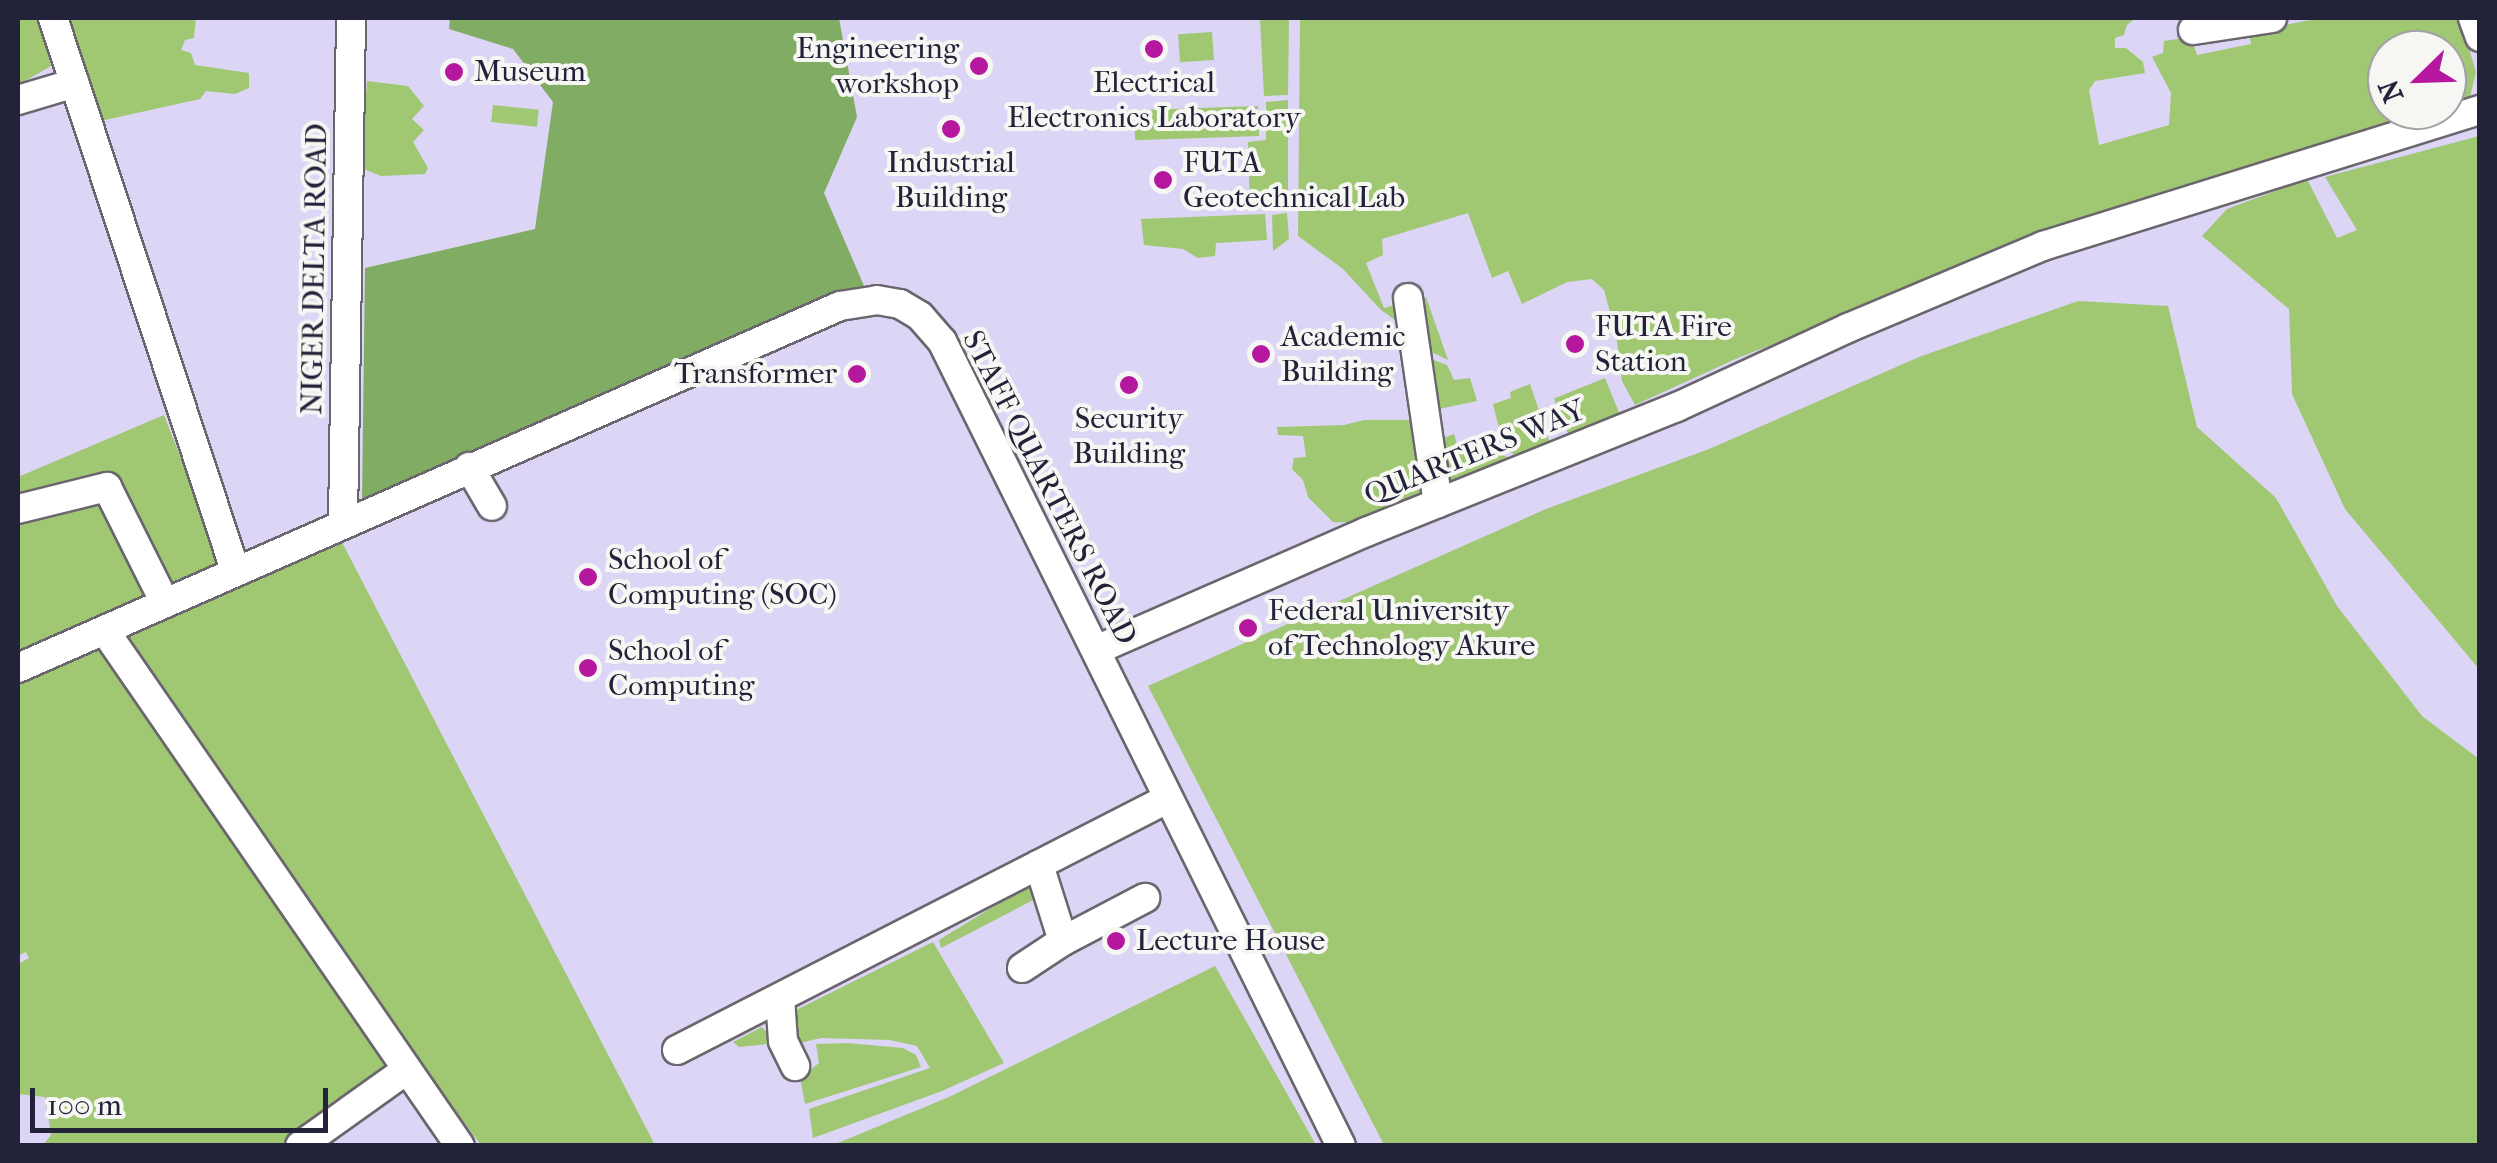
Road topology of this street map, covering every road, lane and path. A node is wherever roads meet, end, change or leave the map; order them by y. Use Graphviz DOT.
graph roads {
  1 [pos="53,18"];
  2 [pos="351,18"];
  3 [pos="2272,18"];
  4 [pos="2472,18"];
  5 [pos="2193,30"];
  6 [pos="2480,38"];
  7 [pos="76,83"];
  8 [pos="18,100"];
  9 [pos="2480,110"];
  10 [pos="1408,298"];
  11 [pos="469,467"];
  12 [pos="1438,503"];
  13 [pos="492,506"];
  14 [pos="18,510"];
  15 [pos="343,522"];
  16 [pos="235,570"];
  17 [pos="165,603"];
  18 [pos="105,631"];
  19 [pos="1096,650"];
  20 [pos="18,668"];
  21 [pos="1165,800"];
  22 [pos="1040,865"];
  23 [pos="1145,898"];
  24 [pos="1063,940"];
  25 [pos="1022,968"];
  26 [pos="780,998"];
  27 [pos="676,1050"];
  28 [pos="795,1066"];
  29 [pos="406,1070"];
  30 [pos="300,1146"];
  31 [pos="460,1146"];
  32 [pos="1340,1146"];
  1 -- 7 [label="street"];
  2 -- 15 [label="street, NIGER DELTA ROAD"];
  3 -- 5 [label="street"];
  4 -- 6 [label="street"];
  7 -- 8 [label="street"];
  7 -- 16 [label="street"];
  9 -- 12 [label="street, QUARTERS WAY"];
  10 -- 12 [label="street"];
  11 -- 13 [label="street"];
  11 -- 15 [label="street, STAFF QUARTERS ROAD"];
  11 -- 19 [label="street, STAFF QUARTERS ROAD"];
  12 -- 19 [label="street, QUARTERS WAY"];
  14 -- 17 [label="street"];
  15 -- 16 [label="street, STAFF QUARTERS ROAD"];
  16 -- 17 [label="street, STAFF QUARTERS ROAD"];
  17 -- 18 [label="street, STAFF QUARTERS ROAD"];
  18 -- 20 [label="street, STAFF QUARTERS ROAD"];
  18 -- 29 [label="street"];
  19 -- 21 [label="street, STAFF QUARTERS ROAD"];
  21 -- 22 [label="street"];
  21 -- 32 [label="street, STAFF QUARTERS ROAD"];
  22 -- 24 [label="street"];
  22 -- 26 [label="street"];
  23 -- 24 [label="street"];
  24 -- 25 [label="street"];
  26 -- 27 [label="street"];
  26 -- 28 [label="street"];
  29 -- 30 [label="street"];
  29 -- 31 [label="street"];
}
